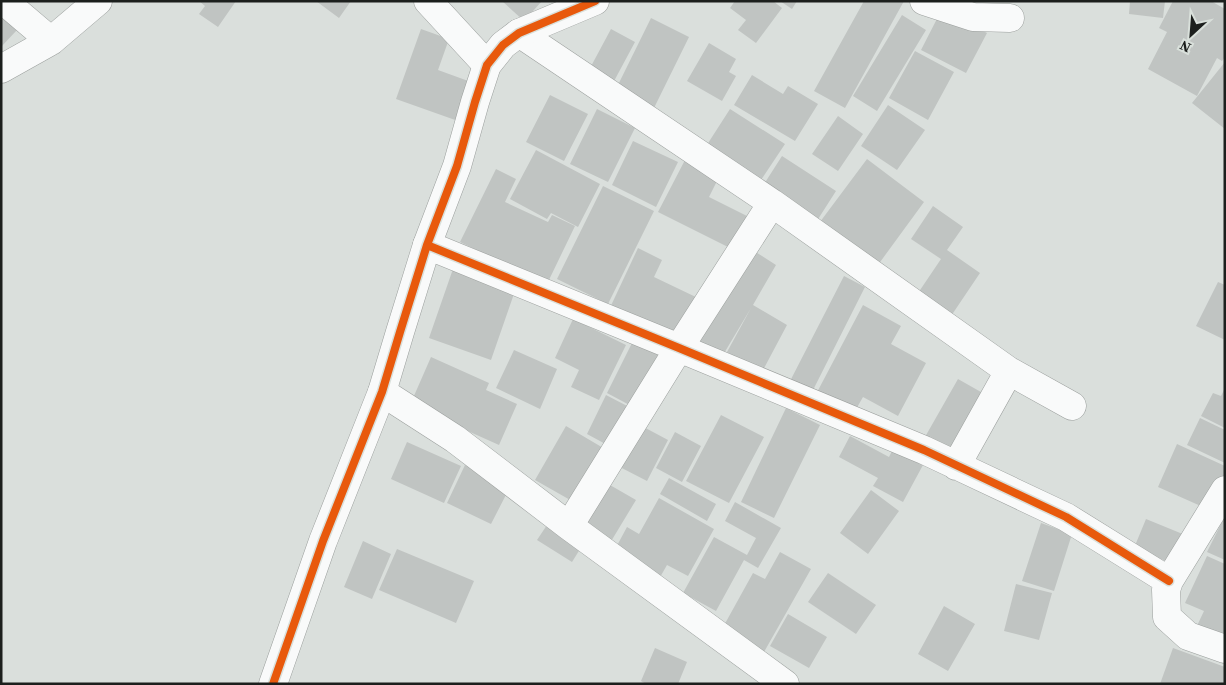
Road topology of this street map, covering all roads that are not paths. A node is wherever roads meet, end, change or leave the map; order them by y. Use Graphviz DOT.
graph roads {
  1 [pos="4,1"];
  2 [pos="98,1"];
  3 [pos="428,1"];
  4 [pos="596,1"];
  5 [pos="924,1"];
  6 [pos="1010,18"];
  7 [pos="519,32"];
  8 [pos="51,40"];
  9 [pos="487,65"];
  10 [pos="1,69"];
  11 [pos="772,202"];
  12 [pos="427,245"];
  13 [pos="680,348"];
  14 [pos="1009,371"];
  15 [pos="382,392"];
  16 [pos="1072,406"];
  17 [pos="956,466"];
  18 [pos="1225,490"];
  19 [pos="569,526"];
  20 [pos="1169,582"];
  21 [pos="1225,649"];
  22 [pos="273,684"];
  23 [pos="785,684"];
  1 -- 8 [label="street"];
  2 -- 8 [label="street"];
  3 -- 9 [label="street"];
  4 -- 7 [label="street"];
  5 -- 6 [label="street"];
  7 -- 9 [label="street"];
  7 -- 11 [label="street"];
  8 -- 10 [label="street"];
  9 -- 12 [label="street"];
  11 -- 13 [label="street"];
  11 -- 14 [label="street"];
  12 -- 13 [label="street"];
  12 -- 15 [label="street"];
  13 -- 17 [label="street"];
  13 -- 19 [label="street"];
  14 -- 16 [label="street"];
  14 -- 17 [label="street"];
  15 -- 19 [label="street"];
  15 -- 22 [label="street"];
  17 -- 20 [label="street"];
  18 -- 20 [label="street"];
  19 -- 23 [label="street"];
  20 -- 21 [label="street"];
}
